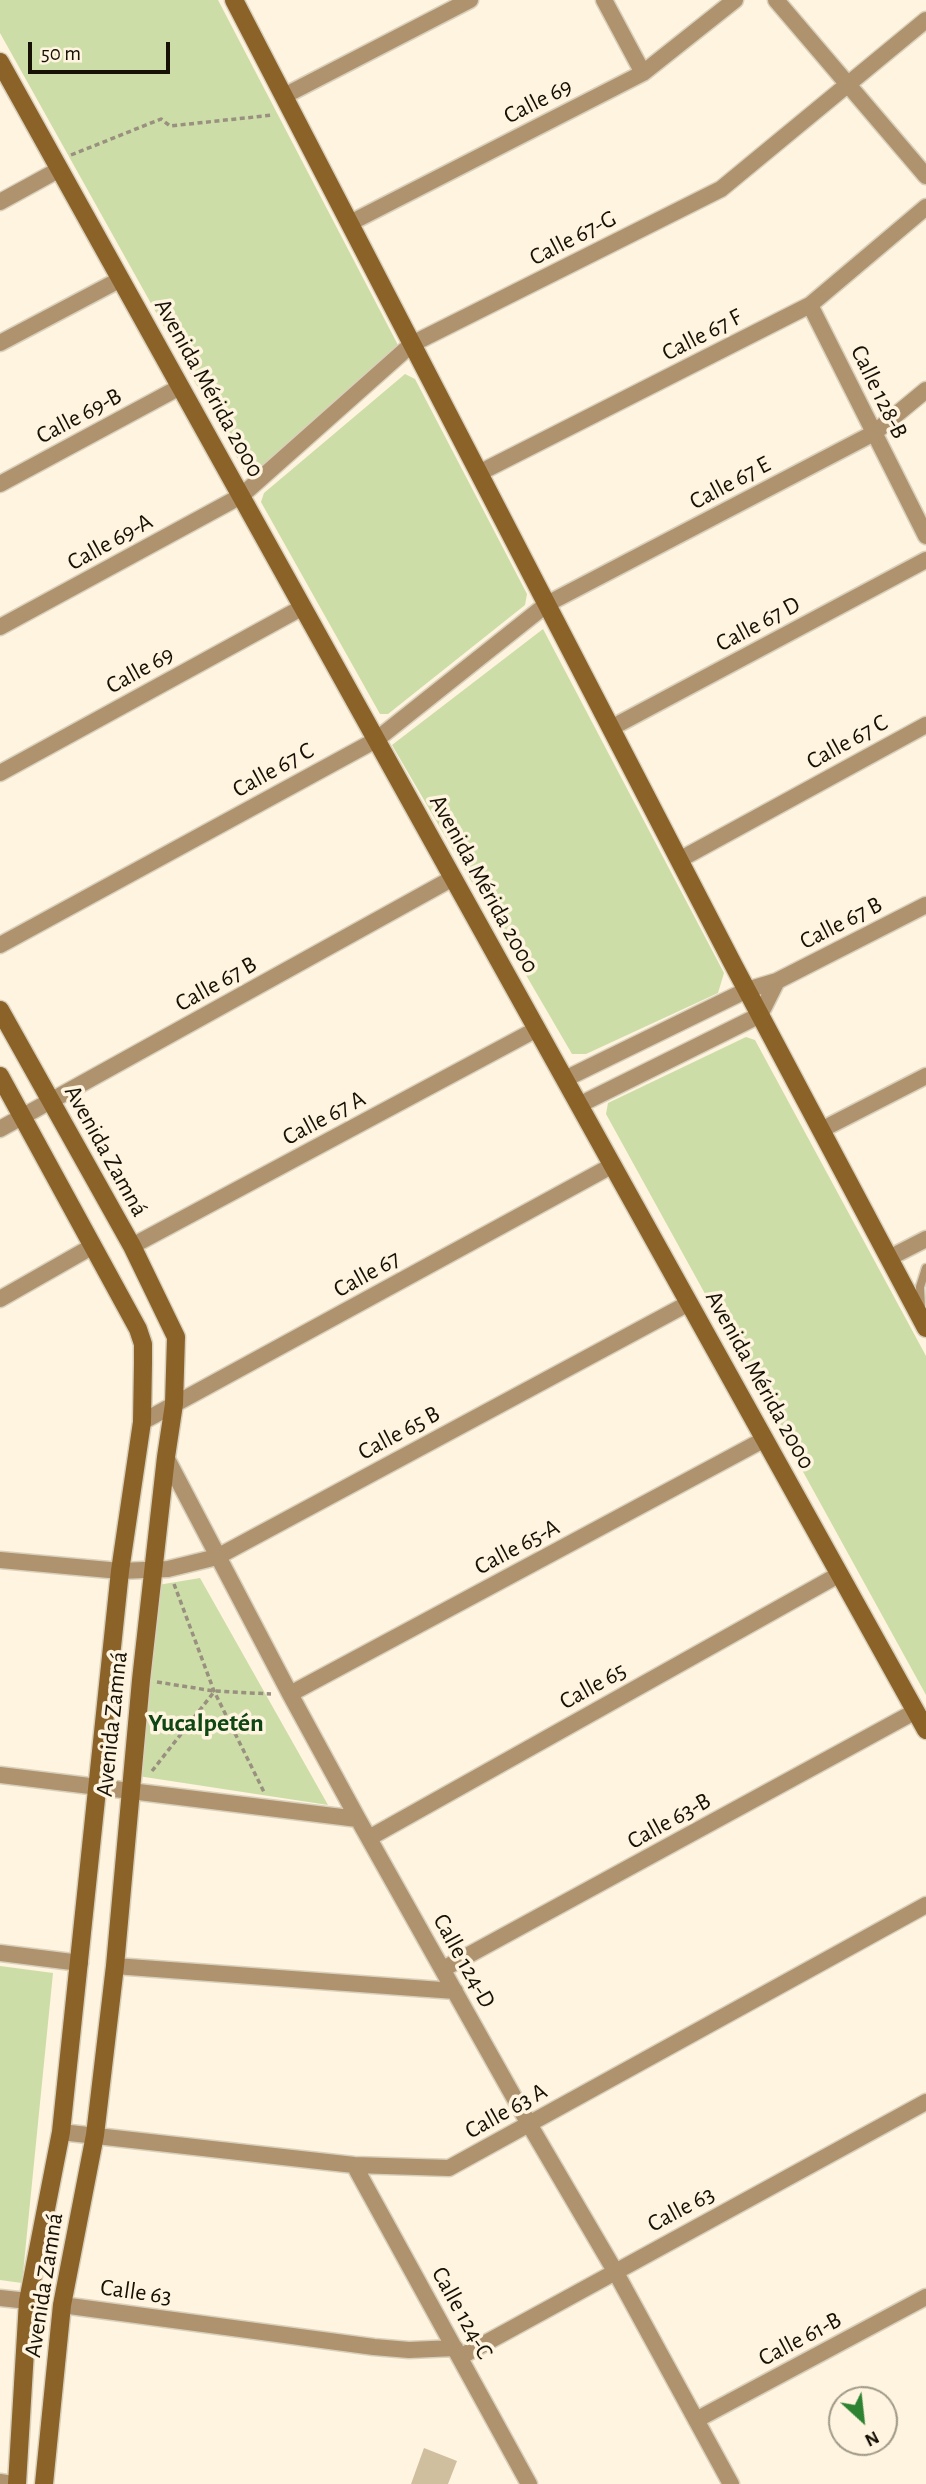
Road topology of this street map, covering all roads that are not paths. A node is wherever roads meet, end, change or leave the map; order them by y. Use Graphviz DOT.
graph roads {
  1 [pos="234,0"];
  2 [pos="470,0"];
  3 [pos="604,0"];
  4 [pos="735,0"];
  5 [pos="776,0"];
  6 [pos="926,20"];
  7 [pos="1,64"];
  8 [pos="643,73"];
  9 [pos="848,84"];
  10 [pos="284,96"];
  11 [pos="57,166"];
  12 [pos="926,176"];
  13 [pos="0,202"];
  14 [pos="926,207"];
  15 [pos="350,223"];
  16 [pos="121,279"];
  17 [pos="810,306"];
  18 [pos="0,343"];
  19 [pos="412,344"];
  20 [pos="180,387"];
  21 [pos="926,390"];
  22 [pos="874,433"];
  23 [pos="479,473"];
  24 [pos="0,484"];
  25 [pos="241,496"];
  26 [pos="926,536"];
  27 [pos="926,560"];
  28 [pos="547,604"];
  29 [pos="303,607"];
  30 [pos="0,627"];
  31 [pos="926,725"];
  32 [pos="611,728"];
  33 [pos="376,740"];
  34 [pos="0,773"];
  35 [pos="680,860"];
  36 [pos="453,878"];
  37 [pos="926,905"];
  38 [pos="0,945"];
  39 [pos="777,981"];
  40 [pos="747,990"];
  41 [pos="0,1010"];
  42 [pos="760,1015"];
  43 [pos="537,1029"];
  44 [pos="0,1076"];
  45 [pos="926,1076"];
  46 [pos="565,1079"];
  47 [pos="50,1102"];
  48 [pos="579,1105"];
  49 [pos="22,1116"];
  50 [pos="0,1129"];
  51 [pos="821,1130"];
  52 [pos="613,1165"];
  53 [pos="926,1239"];
  54 [pos="93,1246"];
  55 [pos="132,1247"];
  56 [pos="889,1258"];
  57 [pos="926,1268"];
  58 [pos="0,1298"];
  59 [pos="689,1303"];
  60 [pos="924,1324"];
  61 [pos="174,1404"];
  62 [pos="142,1422"];
  63 [pos="765,1439"];
  64 [pos="166,1457"];
  65 [pos="217,1557"];
  66 [pos="0,1560"];
  67 [pos="161,1569"];
  68 [pos="120,1572"];
  69 [pos="839,1574"];
  70 [pos="290,1695"];
  71 [pos="916,1711"];
  72 [pos="926,1730"];
  73 [pos="0,1775"];
  74 [pos="99,1788"];
  75 [pos="133,1792"];
  76 [pos="358,1819"];
  77 [pos="369,1838"];
  78 [pos="926,1905"];
  79 [pos="0,1953"];
  80 [pos="80,1963"];
  81 [pos="114,1966"];
  82 [pos="443,1969"];
  83 [pos="454,1991"];
  84 [pos="926,2102"];
  85 [pos="529,2124"];
  86 [pos="61,2132"];
  87 [pos="94,2135"];
  88 [pos="354,2165"];
  89 [pos="40,2249"];
  90 [pos="71,2254"];
  91 [pos="615,2271"];
  92 [pos="926,2297"];
  93 [pos="0,2298"];
  94 [pos="28,2301"];
  95 [pos="62,2305"];
  96 [pos="457,2353"];
  97 [pos="696,2420"];
  98 [pos="0,2482"];
  99 [pos="15,2484"];
  100 [pos="44,2484"];
  101 [pos="530,2484"];
  102 [pos="731,2484"];
  1 -- 10 [label="main road"];
  2 -- 10 [label="street"];
  3 -- 8 [label="street"];
  4 -- 8 [label="street, Calle 69"];
  5 -- 9 [label="street"];
  6 -- 9 [label="street, Calle 67-G"];
  7 -- 11 [label="main road, Avenida Mérida 2000"];
  8 -- 15 [label="street, Calle 69"];
  9 -- 12 [label="street"];
  9 -- 19 [label="street, Calle 67-G"];
  10 -- 15 [label="main road"];
  11 -- 13 [label="street"];
  11 -- 16 [label="main road, Avenida Mérida 2000"];
  14 -- 17 [label="street, Calle 67 F"];
  15 -- 19 [label="main road"];
  16 -- 18 [label="street"];
  16 -- 20 [label="main road, Avenida Mérida 2000"];
  17 -- 22 [label="street, Calle 128-B"];
  17 -- 23 [label="street, Calle 67 F"];
  19 -- 23 [label="main road"];
  19 -- 25 [label="street, Calle 67-G"];
  20 -- 24 [label="street, Calle 69-B"];
  20 -- 25 [label="main road, Avenida Mérida 2000"];
  21 -- 22 [label="street, Calle 67 E"];
  22 -- 26 [label="street, Calle 128-B"];
  22 -- 28 [label="street, Calle 67 E"];
  23 -- 28 [label="main road"];
  25 -- 29 [label="main road, Avenida Mérida 2000"];
  25 -- 30 [label="street, Calle 69-A"];
  27 -- 32 [label="street, Calle 67 D"];
  28 -- 32 [label="main road"];
  28 -- 33 [label="street, Calle 67 C"];
  29 -- 33 [label="main road, Avenida Mérida 2000"];
  29 -- 34 [label="street, Calle 69"];
  31 -- 35 [label="street, Calle 67 C"];
  32 -- 35 [label="main road"];
  33 -- 36 [label="main road, Avenida Mérida 2000"];
  33 -- 38 [label="street, Calle 67 C"];
  35 -- 40 [label="main road"];
  36 -- 43 [label="main road, Avenida Mérida 2000"];
  36 -- 47 [label="street, Calle 67 B"];
  37 -- 39 [label="street, Calle 67 B"];
  39 -- 40 [label="street, Calle 67 B"];
  39 -- 42 [label="street"];
  40 -- 42 [label="main road"];
  40 -- 46 [label="street"];
  41 -- 47 [label="main road, Avenida Zamná"];
  42 -- 48 [label="street"];
  42 -- 51 [label="main road"];
  43 -- 46 [label="main road, Avenida Mérida 2000"];
  43 -- 55 [label="street, Calle 67 A"];
  44 -- 49 [label="main road, Avenida Zamná"];
  45 -- 51 [label="street"];
  46 -- 48 [label="main road, Avenida Mérida 2000"];
  47 -- 49 [label="street, Calle 67 B"];
  47 -- 55 [label="main road, Avenida Zamná"];
  48 -- 52 [label="main road, Avenida Mérida 2000"];
  49 -- 50 [label="street, Calle 67 B"];
  49 -- 54 [label="main road, Avenida Zamná"];
  51 -- 56 [label="main road"];
  52 -- 59 [label="main road, Avenida Mérida 2000"];
  52 -- 61 [label="street, Calle 67"];
  53 -- 56 [label="street"];
  54 -- 58 [label="street"];
  54 -- 62 [label="main road, Avenida Zamná"];
  55 -- 61 [label="main road, Avenida Zamná"];
  56 -- 60 [label="main road"];
  57 -- 60 [label="lane"];
  59 -- 63 [label="main road, Avenida Mérida 2000"];
  59 -- 65 [label="street, Calle 65 B"];
  61 -- 62 [label="street, Calle 67"];
  61 -- 64 [label="main road, Avenida Zamná"];
  62 -- 68 [label="main road, Avenida Zamná"];
  63 -- 69 [label="main road, Avenida Mérida 2000"];
  63 -- 70 [label="street, Calle 65-A"];
  64 -- 65 [label="street, Calle 124-D"];
  64 -- 67 [label="main road, Avenida Zamná"];
  65 -- 67 [label="street, Calle 65 B"];
  65 -- 70 [label="street, Calle 124-D"];
  66 -- 68 [label="street, Calle 65 B"];
  67 -- 68 [label="street, Calle 65 B"];
  67 -- 75 [label="main road, Avenida Zamná"];
  68 -- 74 [label="main road, Avenida Zamná"];
  69 -- 71 [label="main road, Avenida Mérida 2000"];
  69 -- 77 [label="street, Calle 65"];
  70 -- 76 [label="street, Calle 124-D"];
  71 -- 72 [label="main road, Avenida Mérida 2000"];
  71 -- 82 [label="street, Calle 63-B"];
  73 -- 74 [label="street"];
  74 -- 75 [label="street"];
  74 -- 80 [label="main road, Avenida Zamná"];
  75 -- 76 [label="street"];
  75 -- 81 [label="main road, Avenida Zamná"];
  76 -- 77 [label="street, Calle 124-D"];
  77 -- 82 [label="street, Calle 124-D"];
  78 -- 85 [label="street, Calle 63 A"];
  79 -- 80 [label="street"];
  80 -- 86 [label="main road, Avenida Zamná"];
  81 -- 83 [label="street"];
  81 -- 87 [label="main road, Avenida Zamná"];
  82 -- 83 [label="street, Calle 124-D"];
  83 -- 85 [label="street, Calle 124-D"];
  84 -- 91 [label="street, Calle 63"];
  85 -- 88 [label="street, Calle 63 A"];
  85 -- 91 [label="street, Calle 124-D"];
  86 -- 87 [label="street, Calle 63 A"];
  86 -- 89 [label="main road, Avenida Zamná"];
  87 -- 88 [label="street, Calle 63 A"];
  87 -- 90 [label="main road, Avenida Zamná"];
  88 -- 96 [label="street, Calle 124-C"];
  89 -- 90 [label="main road"];
  89 -- 94 [label="main road, Avenida Zamná"];
  90 -- 95 [label="main road, Avenida Zamná"];
  91 -- 96 [label="street, Calle 63"];
  91 -- 97 [label="street, Calle 124-D"];
  92 -- 97 [label="street, Calle 61-B"];
  93 -- 94 [label="street"];
  94 -- 99 [label="main road, Avenida Zamná"];
  95 -- 96 [label="street, Calle 63"];
  95 -- 100 [label="main road, Avenida Zamná"];
  96 -- 101 [label="street, Calle 124-C"];
  97 -- 102 [label="street, Calle 124-D"];
  98 -- 99 [label="street"];
}
